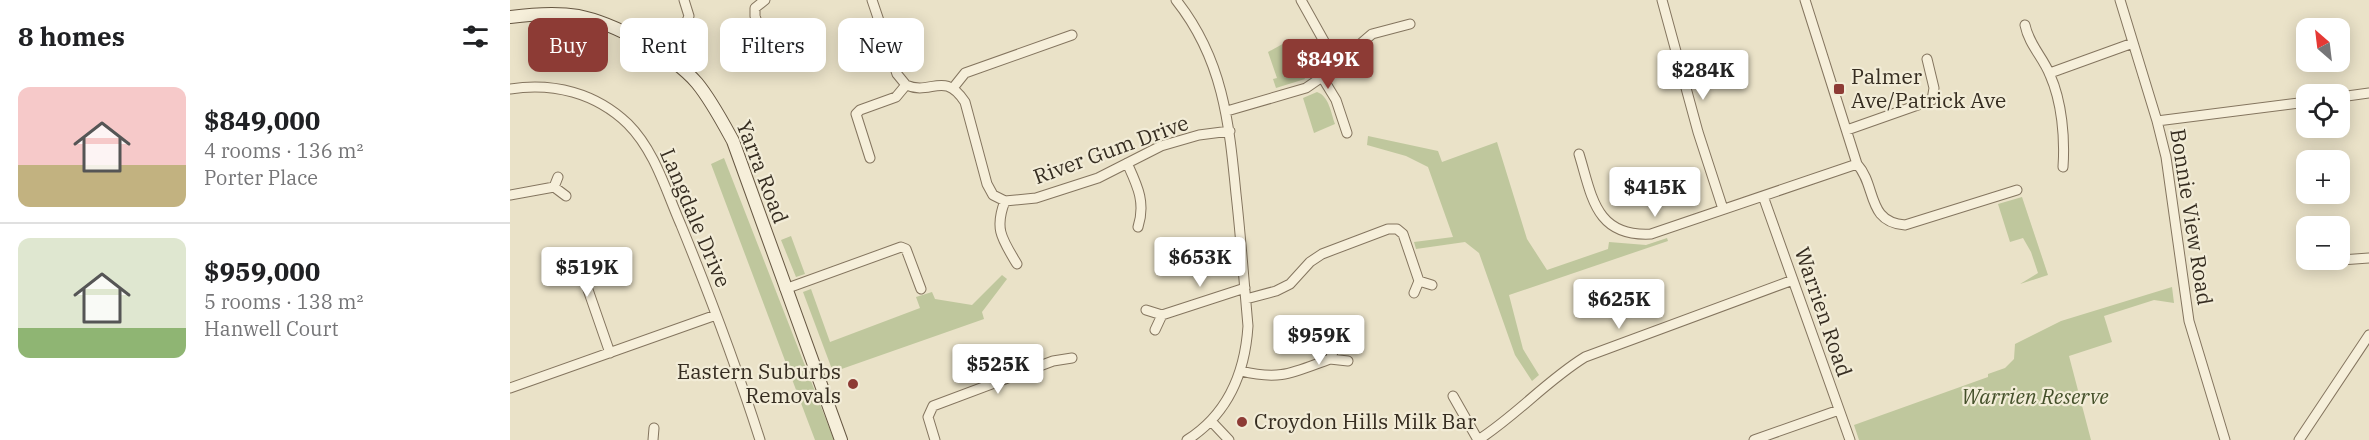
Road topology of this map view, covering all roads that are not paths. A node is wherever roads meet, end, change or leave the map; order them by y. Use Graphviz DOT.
graph roads {
  1 [pos="684,0"];
  2 [pos="765,0"];
  3 [pos="872,0"];
  4 [pos="1176,0"];
  5 [pos="1301,0"];
  6 [pos="1662,0"];
  7 [pos="1805,0"];
  8 [pos="2120,0"];
  9 [pos="510,17"];
  10 [pos="688,18"];
  11 [pos="755,18"];
  12 [pos="1410,24"];
  13 [pos="2025,25"];
  14 [pos="620,31"];
  15 [pos="1072,34"];
  16 [pos="2133,43"];
  17 [pos="1927,58"];
  18 [pos="1340,60"];
  19 [pos="684,72"];
  20 [pos="2050,73"];
  21 [pos="1322,77"];
  22 [pos="906,85"];
  23 [pos="510,88"];
  24 [pos="953,88"];
  25 [pos="2369,93"];
  26 [pos="2350,96"];
  27 [pos="2296,103"];
  28 [pos="1227,111"];
  29 [pos="2157,121"];
  30 [pos="1847,130"];
  31 [pos="1230,131"];
  32 [pos="1347,133"];
  33 [pos="1579,154"];
  34 [pos="870,158"];
  35 [pos="1127,163"];
  36 [pos="1857,164"];
  37 [pos="2062,168"];
  38 [pos="2017,190"];
  39 [pos="510,195"];
  40 [pos="566,196"];
  41 [pos="1764,196"];
  42 [pos="1005,201"];
  43 [pos="1723,209"];
  44 [pos="1138,227"];
  45 [pos="2369,258"];
  46 [pos="2350,259"];
  47 [pos="1017,264"];
  48 [pos="595,270"];
  49 [pos="572,273"];
  50 [pos="1419,280"];
  51 [pos="1793,280"];
  52 [pos="586,284"];
  53 [pos="1432,285"];
  54 [pos="1245,288"];
  55 [pos="785,289"];
  56 [pos="921,289"];
  57 [pos="1414,293"];
  58 [pos="1246,299"];
  59 [pos="1146,310"];
  60 [pos="716,315"];
  61 [pos="1162,315"];
  62 [pos="1155,330"];
  63 [pos="2369,335"];
  64 [pos="1337,343"];
  65 [pos="610,353"];
  66 [pos="1072,358"];
  67 [pos="1330,358"];
  68 [pos="1348,361"];
  69 [pos="1241,371"];
  70 [pos="510,388"];
  71 [pos="1453,396"];
  72 [pos="1839,410"];
  73 [pos="1211,421"];
  74 [pos="654,428"];
  75 [pos="653,440"];
  76 [pos="760,440"];
  77 [pos="841,440"];
  78 [pos="934,440"];
  79 [pos="1187,440"];
  80 [pos="1229,440"];
  81 [pos="1478,440"];
  82 [pos="1754,440"];
  83 [pos="1850,440"];
  84 [pos="2225,440"];
  85 [pos="2299,440"];
  1 -- 10 [label="street"];
  2 -- 11 [label="street"];
  3 -- 22 [label="street"];
  4 -- 28 [label="street"];
  5 -- 18 [label="street"];
  6 -- 43 [label="street"];
  7 -- 30 [label="street"];
  8 -- 16 [label="street, Bonnie View Road"];
  9 -- 14 [label="main road, Yarra Road"];
  12 -- 18 [label="street"];
  13 -- 20 [label="street"];
  15 -- 24 [label="street"];
  16 -- 20 [label="street"];
  16 -- 29 [label="street, Bonnie View Road"];
  17 -- 30 [label="street"];
  18 -- 21 [label="street"];
  19 -- 55 [label="main road, Yarra Road"];
  20 -- 37 [label="street"];
  21 -- 28 [label="street"];
  21 -- 32 [label="street"];
  22 -- 24 [label="street"];
  22 -- 34 [label="street"];
  23 -- 60 [label="street, Langdale Drive"];
  24 -- 42 [label="street"];
  25 -- 26 [label="street"];
  27 -- 29 [label="street"];
  28 -- 31 [label="street"];
  29 -- 84 [label="street, Bonnie View Road"];
  30 -- 36 [label="street"];
  31 -- 35 [label="street, River Gum Drive"];
  31 -- 54 [label="street"];
  33 -- 43 [label="street"];
  35 -- 42 [label="street, River Gum Drive"];
  35 -- 44 [label="street"];
  36 -- 38 [label="street"];
  36 -- 41 [label="street"];
  39 -- 40 [label="street"];
  41 -- 43 [label="street"];
  41 -- 51 [label="street, Warrien Road"];
  42 -- 47 [label="street"];
  45 -- 46 [label="street"];
  48 -- 52 [label="street"];
  49 -- 52 [label="street"];
  50 -- 53 [label="street"];
  50 -- 57 [label="street"];
  50 -- 58 [label="street"];
  51 -- 72 [label="street, Warrien Road"];
  51 -- 81 [label="street"];
  52 -- 65 [label="street"];
  54 -- 58 [label="street"];
  54 -- 61 [label="street"];
  55 -- 56 [label="street"];
  55 -- 77 [label="main road, Yarra Road"];
  58 -- 69 [label="street"];
  59 -- 61 [label="street"];
  60 -- 65 [label="street, Langdale Drive"];
  60 -- 76 [label="street, Langdale Drive"];
  61 -- 62 [label="street"];
  63 -- 85 [label="street"];
  64 -- 67 [label="street"];
  65 -- 70 [label="street, Langdale Drive"];
  66 -- 78 [label="street"];
  67 -- 68 [label="street"];
  67 -- 69 [label="street"];
  69 -- 73 [label="street"];
  71 -- 81 [label="street"];
  72 -- 82 [label="street"];
  72 -- 83 [label="street, Warrien Road"];
  73 -- 79 [label="street"];
  73 -- 80 [label="street"];
  74 -- 75 [label="street"];
}
